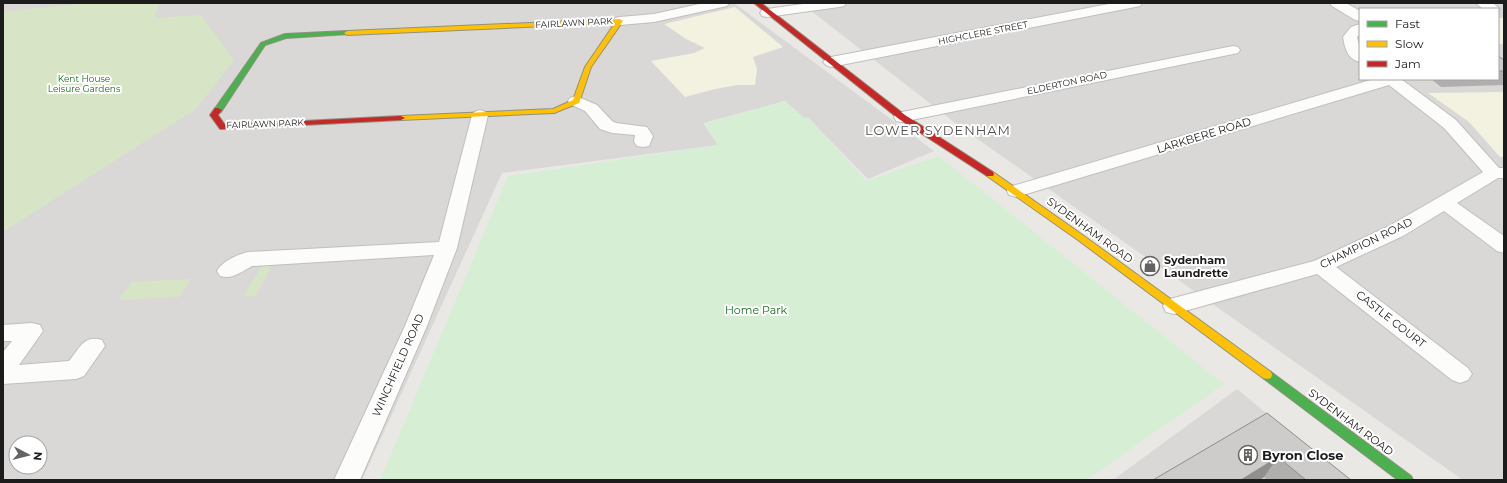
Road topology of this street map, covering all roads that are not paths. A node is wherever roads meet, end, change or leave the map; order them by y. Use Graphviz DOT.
graph roads {
  1 [pos="722,3"];
  2 [pos="757,3"];
  3 [pos="839,3"];
  4 [pos="1135,3"];
  5 [pos="1337,3"];
  6 [pos="1482,3"];
  7 [pos="1492,8"];
  8 [pos="767,12"];
  9 [pos="1359,16"];
  10 [pos="620,21"];
  11 [pos="1359,28"];
  12 [pos="1233,50"];
  13 [pos="1359,57"];
  14 [pos="831,62"];
  15 [pos="1388,80"];
  16 [pos="1392,80"];
  17 [pos="576,101"];
  18 [pos="480,115"];
  19 [pos="902,117"];
  20 [pos="643,142"];
  21 [pos="1499,173"];
  22 [pos="1016,191"];
  23 [pos="1444,202"];
  24 [pos="1504,246"];
  25 [pos="447,248"];
  26 [pos="1321,266"];
  27 [pos="226,271"];
  28 [pos="1174,306"];
  29 [pos="3,333"];
  30 [pos="94,346"];
  31 [pos="3,369"];
  32 [pos="1460,374"];
  33 [pos="3,375"];
  34 [pos="347,480"];
  35 [pos="1407,480"];
  1 -- 10 [label="street, FAIRLAWN PARK"];
  2 -- 8 [label="street, SYDENHAM ROAD"];
  3 -- 8 [label="street"];
  4 -- 14 [label="street, HIGHCLERE STREET"];
  5 -- 9 [label="street"];
  6 -- 7 [label="street"];
  8 -- 14 [label="street, SYDENHAM ROAD"];
  10 -- 17 [label="street, FAIRLAWN PARK"];
  10 -- 18 [label="street, FAIRLAWN PARK"];
  11 -- 13 [label="street"];
  12 -- 19 [label="street, ELDERTON ROAD"];
  14 -- 19 [label="street, SYDENHAM ROAD"];
  15 -- 22 [label="street, LARKBERE ROAD"];
  16 -- 21 [label="street"];
  17 -- 18 [label="street, FAIRLAWN PARK"];
  17 -- 20 [label="street"];
  18 -- 25 [label="street, WINCHFIELD ROAD"];
  19 -- 22 [label="street, SYDENHAM ROAD"];
  21 -- 23 [label="street, CHAMPION ROAD"];
  22 -- 28 [label="street, SYDENHAM ROAD"];
  23 -- 24 [label="street"];
  23 -- 26 [label="street, CHAMPION ROAD"];
  25 -- 27 [label="street"];
  25 -- 34 [label="street, WINCHFIELD ROAD"];
  26 -- 28 [label="street, CHAMPION ROAD"];
  26 -- 32 [label="street, CASTLE COURT"];
  28 -- 35 [label="street, SYDENHAM ROAD"];
  29 -- 31 [label="street"];
  30 -- 33 [label="street"];
}
